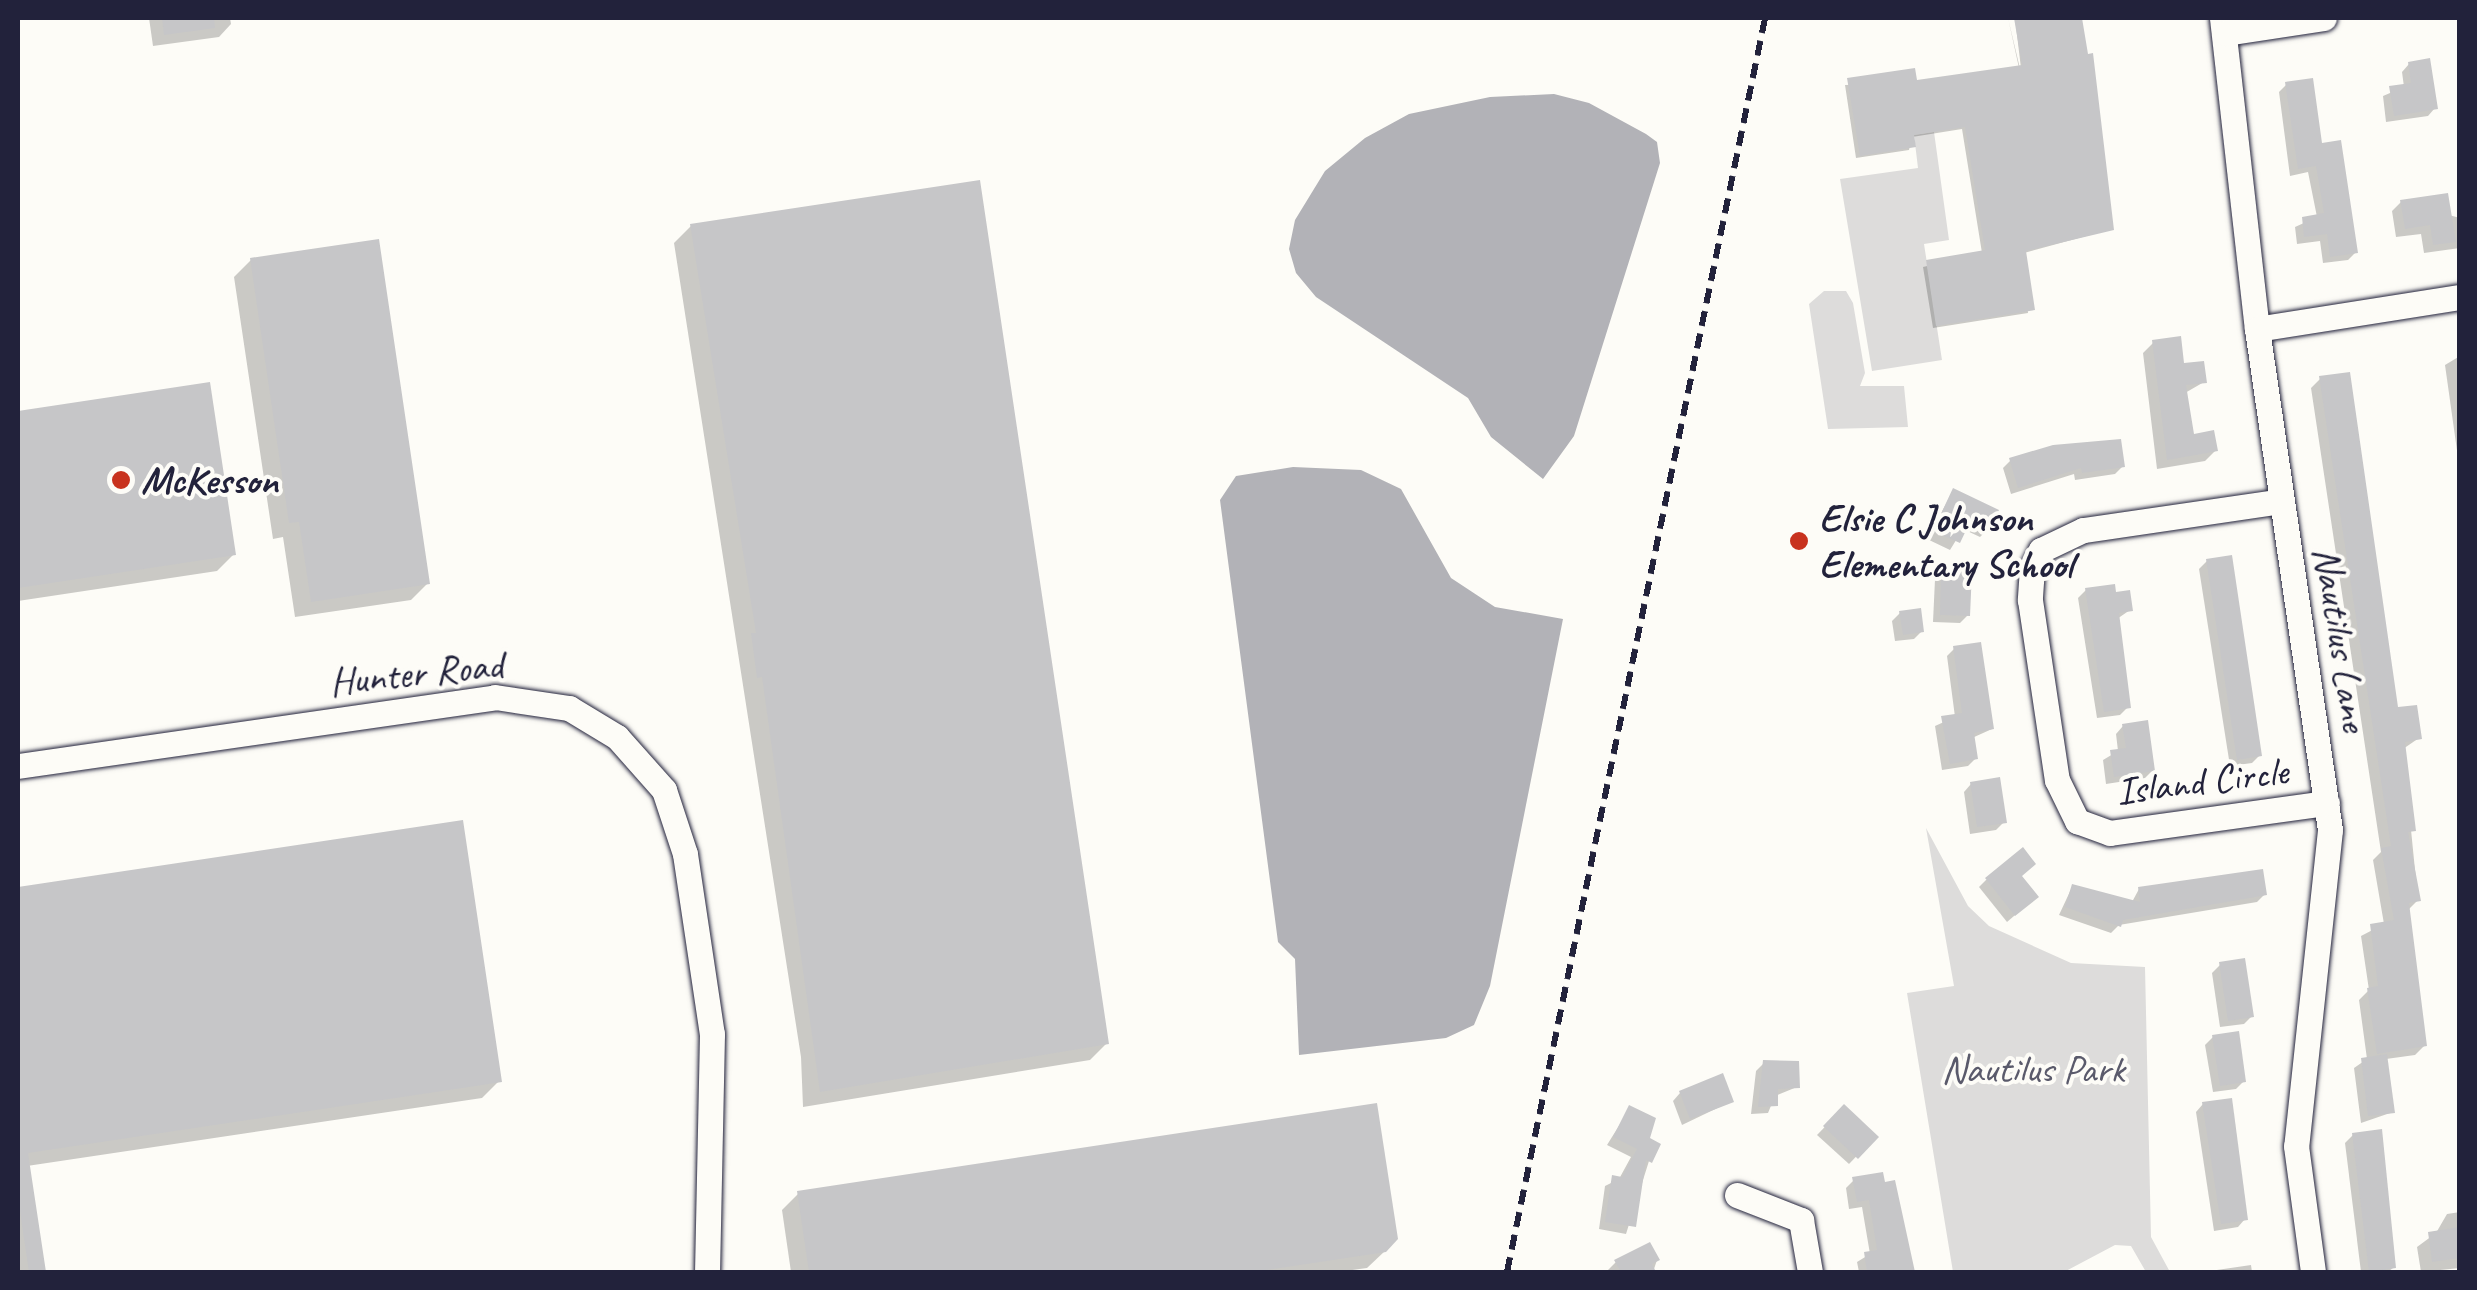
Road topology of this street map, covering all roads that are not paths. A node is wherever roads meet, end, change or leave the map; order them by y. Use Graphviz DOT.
graph roads {
  1 [pos="2324,18"];
  2 [pos="2223,25"];
  3 [pos="2460,297"];
  4 [pos="2257,329"];
  5 [pos="2282,501"];
  6 [pos="18,766"];
  7 [pos="2328,803"];
  8 [pos="1738,1195"];
  9 [pos="706,1272"];
  10 [pos="1810,1272"];
  11 [pos="2312,1272"];
  1 -- 2 [label="street"];
  2 -- 4 [label="street, Nautilus Lane"];
  3 -- 4 [label="street"];
  4 -- 5 [label="street, Nautilus Lane"];
  5 -- 7 [label="street, Nautilus Lane"];
  5 -- 7 [label="street, Island Circle"];
  6 -- 9 [label="street, Hunter Road"];
  7 -- 11 [label="street, Nautilus Lane"];
  8 -- 10 [label="street"];
}
